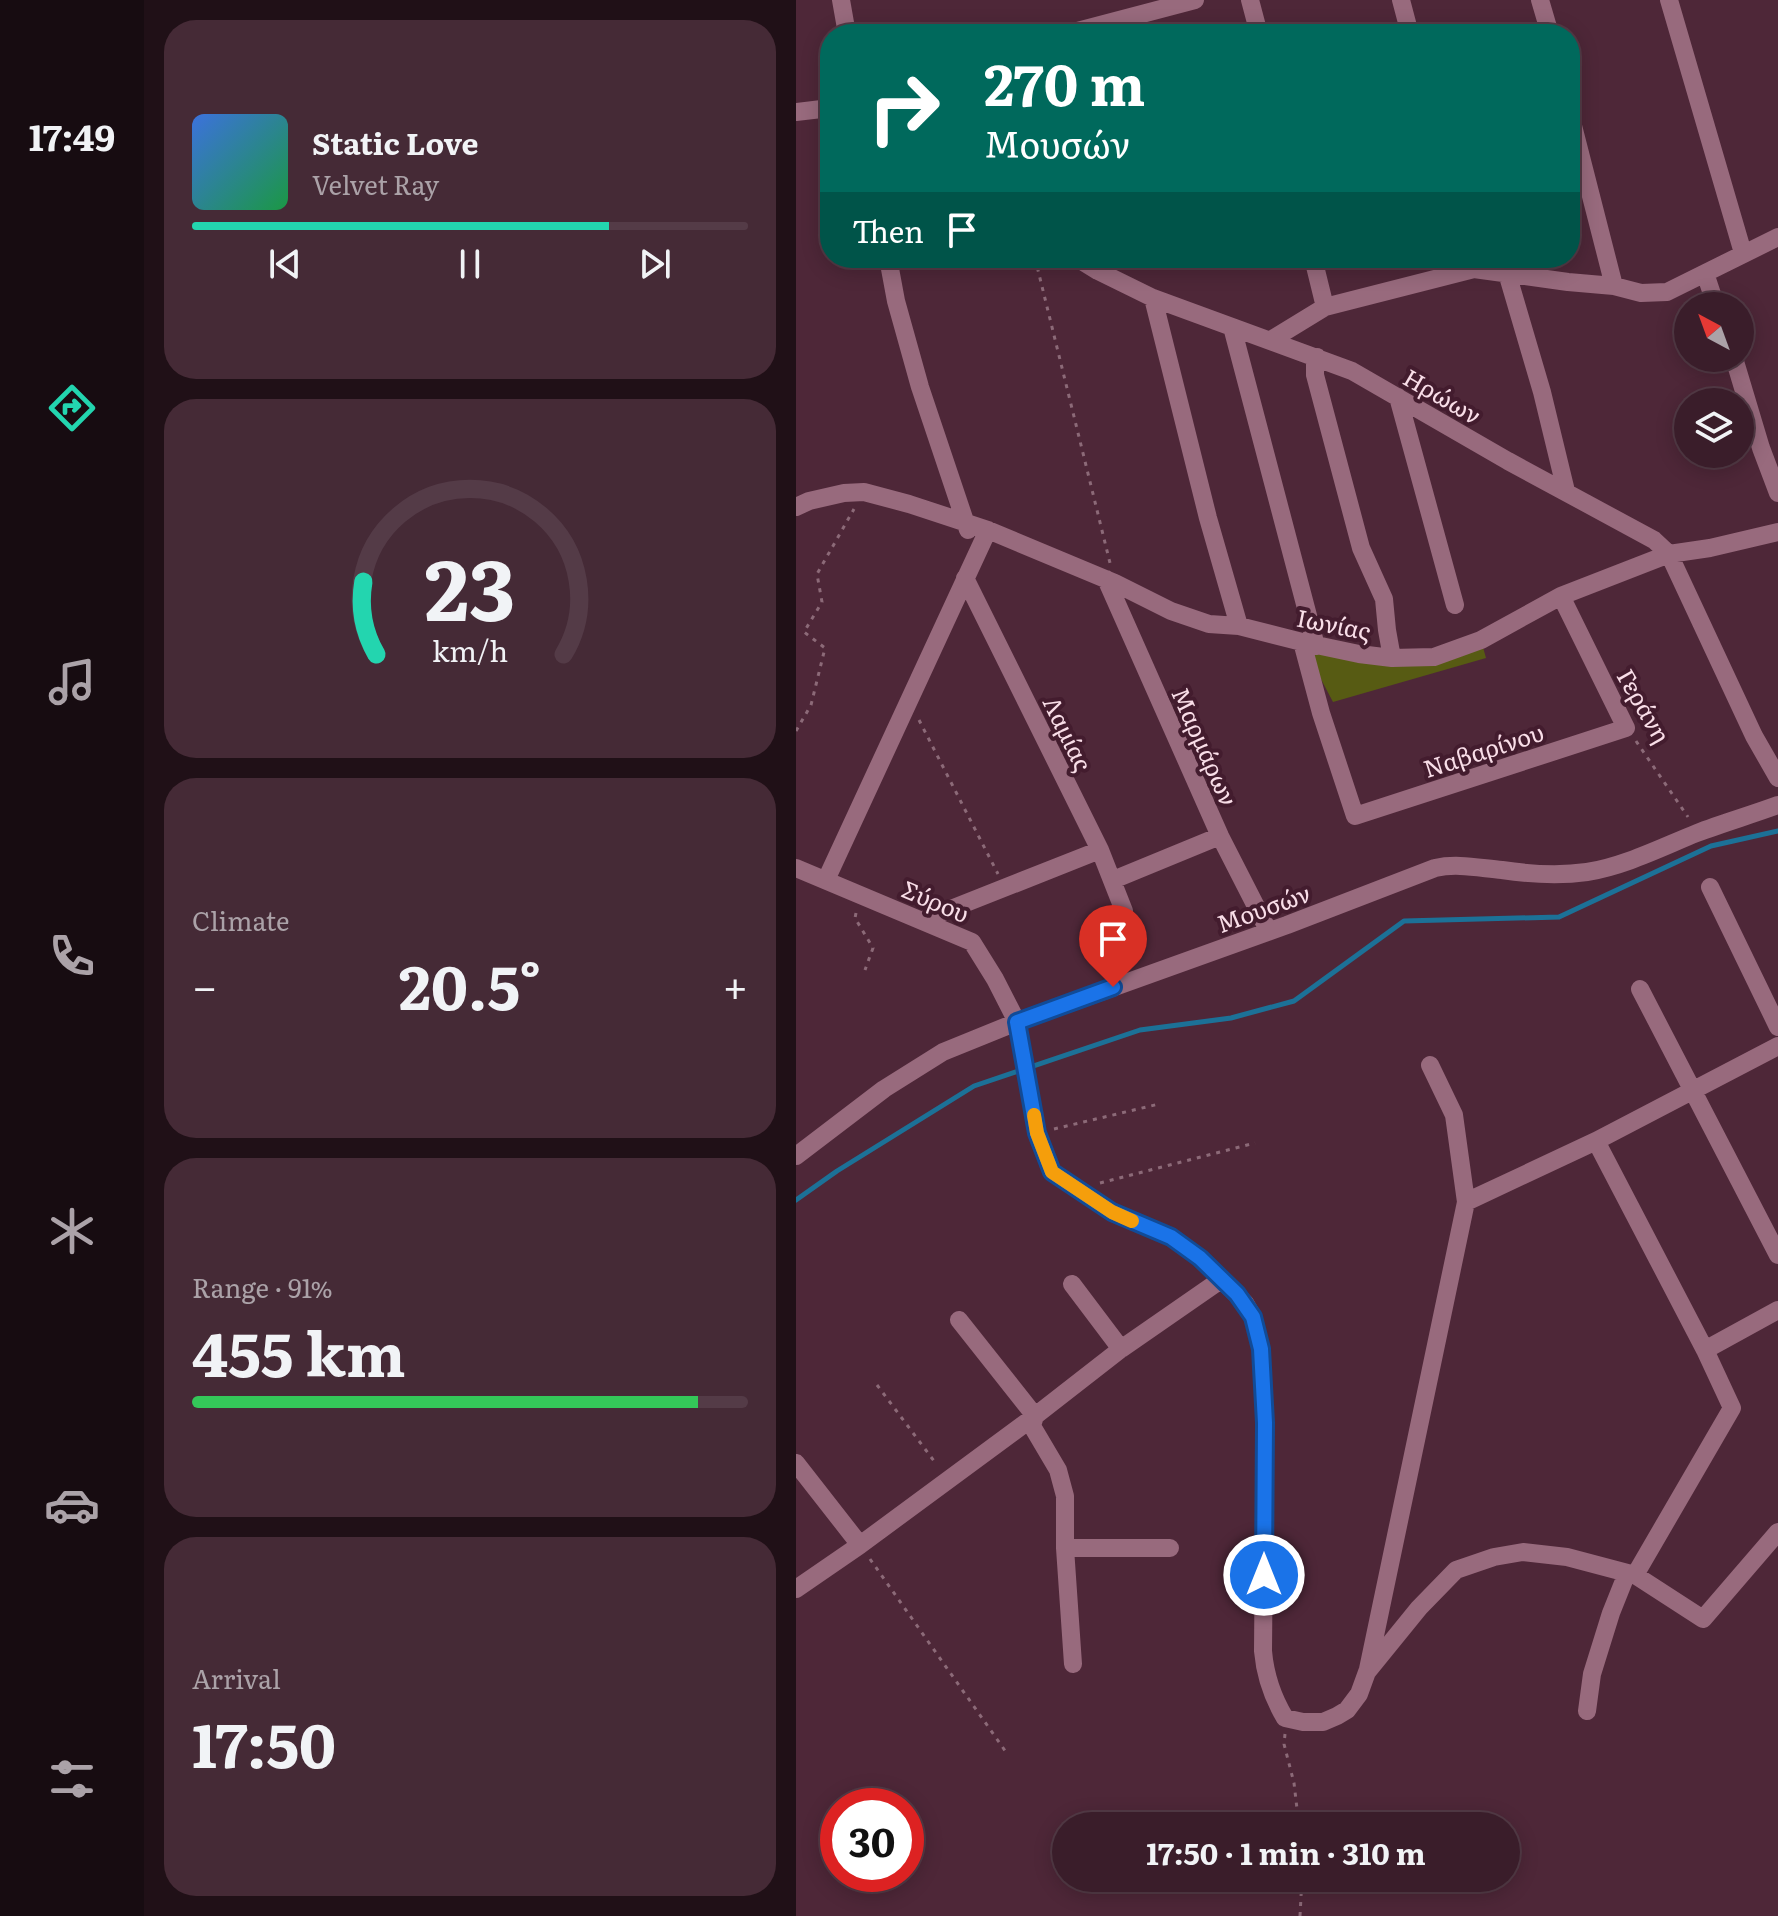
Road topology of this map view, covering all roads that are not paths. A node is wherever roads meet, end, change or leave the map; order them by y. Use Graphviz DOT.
graph roads {
  1 [pos="841,0"];
  2 [pos="1195,0"];
  3 [pos="1250,0"];
  4 [pos="1401,0"];
  5 [pos="1540,0"];
  6 [pos="1669,0"];
  7 [pos="845,24"];
  8 [pos="1104,24"];
  9 [pos="1256,24"];
  10 [pos="1407,24"];
  11 [pos="1547,24"];
  12 [pos="820,109"];
  13 [pos="796,112"];
  14 [pos="1580,153"];
  15 [pos="1776,244"];
  16 [pos="1743,253"];
  17 [pos="890,268"];
  18 [pos="1101,268"];
  19 [pos="1315,268"];
  20 [pos="1455,268"];
  21 [pos="1490,268"];
  22 [pos="1507,273"];
  23 [pos="1705,273"];
  24 [pos="1614,286"];
  25 [pos="1711,292"];
  26 [pos="1153,298"];
  27 [pos="1325,307"];
  28 [pos="1232,327"];
  29 [pos="1271,340"];
  30 [pos="1317,357"];
  31 [pos="1738,372"];
  32 [pos="1398,397"];
  33 [pos="1566,491"];
  34 [pos="1778,493"];
  35 [pos="796,507"];
  36 [pos="964,522"];
  37 [pos="988,530"];
  38 [pos="1778,532"];
  39 [pos="979,550"];
  40 [pos="1669,554"];
  41 [pos="965,578"];
  42 [pos="1110,581"];
  43 [pos="1561,596"];
  44 [pos="1455,605"];
  45 [pos="1239,626"];
  46 [pos="1309,644"];
  47 [pos="1392,658"];
  48 [pos="1626,728"];
  49 [pos="1778,778"];
  50 [pos="1778,805"];
  51 [pos="1220,836"];
  52 [pos="1100,850"];
  53 [pos="796,868"];
  54 [pos="826,880"];
  55 [pos="1113,880"];
  56 [pos="1710,887"];
  57 [pos="1124,911"];
  58 [pos="923,920"];
  59 [pos="1268,930"];
  60 [pos="1640,989"];
  61 [pos="1017,1022"];
  62 [pos="1778,1027"];
  63 [pos="1778,1046"];
  64 [pos="1430,1065"];
  65 [pos="1693,1091"];
  66 [pos="1596,1141"];
  67 [pos="796,1156"];
  68 [pos="1466,1202"];
  69 [pos="1778,1255"];
  70 [pos="1222,1279"];
  71 [pos="1072,1284"];
  72 [pos="1778,1310"];
  73 [pos="959,1320"];
  74 [pos="1121,1349"];
  75 [pos="1705,1350"];
  76 [pos="1035,1416"];
  77 [pos="796,1463"];
  78 [pos="1778,1532"];
  79 [pos="860,1545"];
  80 [pos="1065,1548"];
  81 [pos="1170,1548"];
  82 [pos="1631,1574"];
  83 [pos="796,1589"];
  84 [pos="1073,1664"];
  85 [pos="1367,1672"];
  86 [pos="1587,1711"];
  1 -- 7 [label="street"];
  2 -- 8 [label="street"];
  3 -- 9 [label="street"];
  4 -- 10 [label="street"];
  5 -- 11 [label="street"];
  6 -- 16 [label="street"];
  12 -- 13 [label="street"];
  14 -- 24 [label="street"];
  15 -- 16 [label="street"];
  16 -- 23 [label="street"];
  17 -- 36 [label="street"];
  18 -- 26 [label="street, Ηρώων"];
  19 -- 27 [label="street"];
  20 -- 27 [label="street"];
  21 -- 22 [label="street"];
  22 -- 24 [label="street"];
  22 -- 33 [label="street"];
  23 -- 24 [label="street"];
  23 -- 25 [label="street"];
  26 -- 28 [label="street, Ηρώων"];
  26 -- 45 [label="street"];
  27 -- 29 [label="street"];
  28 -- 29 [label="street, Ηρώων"];
  28 -- 46 [label="street"];
  29 -- 30 [label="street, Ηρώων"];
  30 -- 32 [label="street, Ηρώων"];
  30 -- 47 [label="street"];
  31 -- 34 [label="street"];
  32 -- 33 [label="street, Ηρώων"];
  32 -- 44 [label="street"];
  33 -- 40 [label="street, Ηρώων"];
  35 -- 36 [label="street, Ιωνίας"];
  36 -- 37 [label="street, Ιωνίας"];
  36 -- 39 [label="street"];
  37 -- 39 [label="street"];
  37 -- 42 [label="street, Ιωνίας"];
  38 -- 40 [label="street"];
  39 -- 41 [label="street"];
  40 -- 43 [label="street, Ιωνίας"];
  40 -- 49 [label="street"];
  41 -- 52 [label="street, Λαμίας"];
  41 -- 54 [label="street"];
  42 -- 45 [label="street, Ιωνίας"];
  42 -- 51 [label="street, Μαρμάρων"];
  43 -- 47 [label="street, Ιωνίας"];
  43 -- 48 [label="street, Γεράνη"];
  45 -- 46 [label="street, Ιωνίας"];
  46 -- 47 [label="street, Ιωνίας"];
  46 -- 48 [label="street, Ναβαρίνου"];
  50 -- 59 [label="street, Μουσών"];
  51 -- 55 [label="street"];
  51 -- 59 [label="street, Μαρμάρων"];
  52 -- 55 [label="street, Λαμίας"];
  52 -- 58 [label="street"];
  53 -- 54 [label="street, Σύρου"];
  54 -- 58 [label="street, Σύρου"];
  55 -- 57 [label="street, Λαμίας"];
  56 -- 62 [label="street"];
  58 -- 61 [label="street, Σύρου"];
  59 -- 61 [label="street, Μουσών"];
  60 -- 65 [label="street"];
  61 -- 67 [label="street, Μουσών"];
  61 -- 70 [label="street, Σύρου"];
  63 -- 65 [label="street"];
  64 -- 68 [label="street"];
  65 -- 66 [label="street"];
  65 -- 69 [label="street"];
  66 -- 68 [label="street"];
  66 -- 75 [label="street"];
  68 -- 85 [label="street"];
  70 -- 74 [label="street"];
  70 -- 85 [label="street, Σύρου"];
  71 -- 74 [label="street"];
  72 -- 75 [label="street"];
  73 -- 76 [label="street"];
  74 -- 76 [label="street"];
  75 -- 82 [label="street"];
  76 -- 79 [label="street"];
  76 -- 80 [label="street"];
  77 -- 79 [label="street"];
  78 -- 82 [label="street"];
  79 -- 83 [label="street"];
  80 -- 81 [label="street"];
  80 -- 84 [label="street"];
  82 -- 85 [label="street"];
  82 -- 86 [label="street"];
}
